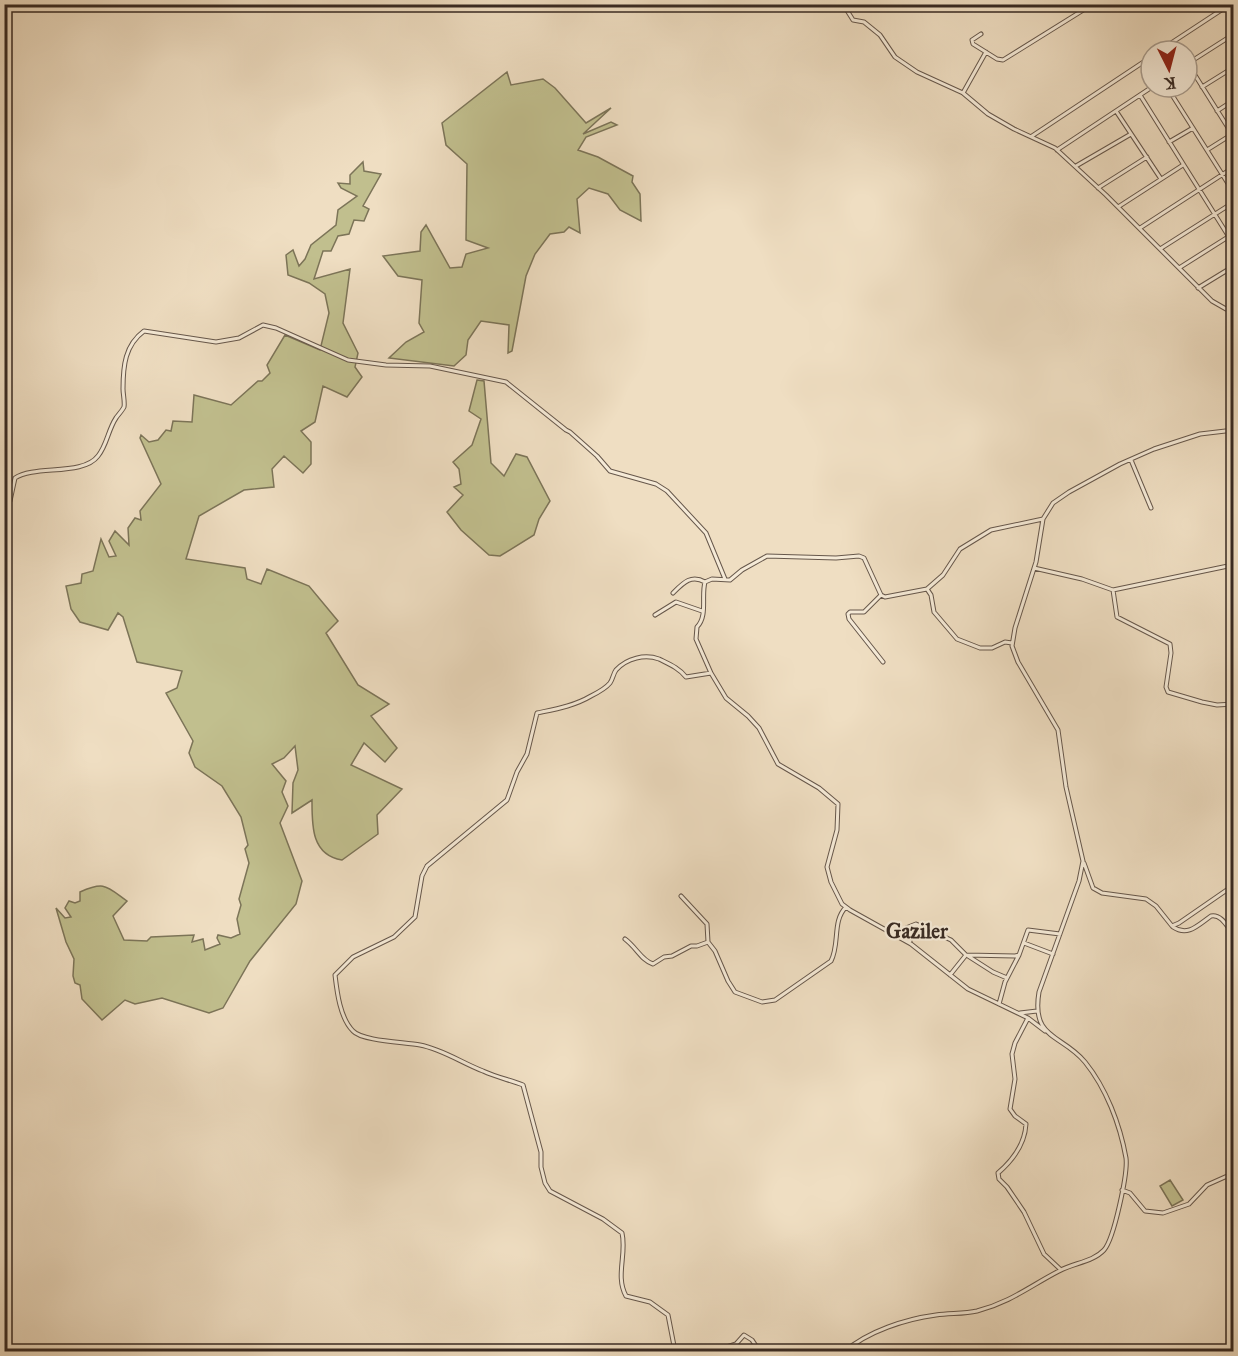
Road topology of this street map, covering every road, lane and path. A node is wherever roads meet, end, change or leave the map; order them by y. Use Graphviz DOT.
graph roads {
  1 [pos="843,4"];
  2 [pos="1093,4"];
  3 [pos="1225,6"];
  4 [pos="1233,16"];
  5 [pos="981,34"];
  6 [pos="1233,34"];
  7 [pos="1177,39"];
  8 [pos="986,52"];
  9 [pos="1199,56"];
  10 [pos="1139,66"];
  11 [pos="1233,67"];
  12 [pos="1199,84"];
  13 [pos="1201,87"];
  14 [pos="963,93"];
  15 [pos="1139,96"];
  16 [pos="1142,99"];
  17 [pos="1174,99"];
  18 [pos="1233,100"];
  19 [pos="1116,111"];
  20 [pos="1217,111"];
  21 [pos="1192,128"];
  22 [pos="1131,134"];
  23 [pos="1233,134"];
  24 [pos="1032,136"];
  25 [pos="1169,142"];
  26 [pos="1057,150"];
  27 [pos="1206,150"];
  28 [pos="1147,158"];
  29 [pos="1183,165"];
  30 [pos="1075,167"];
  31 [pos="1233,167"];
  32 [pos="1222,175"];
  33 [pos="1161,179"];
  34 [pos="1098,188"];
  35 [pos="1199,190"];
  36 [pos="1233,193"];
  37 [pos="1233,202"];
  38 [pos="1118,207"];
  39 [pos="1214,214"];
  40 [pos="1140,228"];
  41 [pos="1228,237"];
  42 [pos="1233,245"];
  43 [pos="1160,249"];
  44 [pos="1233,266"];
  45 [pos="1179,268"];
  46 [pos="1198,288"];
  47 [pos="1233,309"];
  48 [pos="1233,430"];
  49 [pos="1131,459"];
  50 [pos="4,504"];
  51 [pos="1151,508"];
  52 [pos="1043,519"];
  53 [pos="1228,566"];
  54 [pos="1034,568"];
  55 [pos="725,580"];
  56 [pos="705,582"];
  57 [pos="927,589"];
  58 [pos="1113,590"];
  59 [pos="673,592"];
  60 [pos="880,595"];
  61 [pos="703,612"];
  62 [pos="655,615"];
  63 [pos="1013,643"];
  64 [pos="883,662"];
  65 [pos="711,673"];
  66 [pos="1233,704"];
  67 [pos="1083,861"];
  68 [pos="1233,886"];
  69 [pos="681,896"];
  70 [pos="846,907"];
  71 [pos="1172,926"];
  72 [pos="1060,934"];
  73 [pos="1233,935"];
  74 [pos="625,939"];
  75 [pos="708,942"];
  76 [pos="1024,943"];
  77 [pos="911,944"];
  78 [pos="1053,954"];
  79 [pos="966,955"];
  80 [pos="1019,955"];
  81 [pos="950,975"];
  82 [pos="1007,978"];
  83 [pos="999,1004"];
  84 [pos="1037,1011"];
  85 [pos="1018,1013"];
  86 [pos="1028,1018"];
  87 [pos="1047,1032"];
  88 [pos="1233,1173"];
  89 [pos="1122,1190"];
  90 [pos="1061,1270"];
  91 [pos="692,1352"];
  92 [pos="711,1352"];
  93 [pos="760,1352"];
  94 [pos="844,1352"];
  1 -- 14 [label="street"];
  2 -- 8 [label="street"];
  3 -- 4 [label="street"];
  3 -- 7 [label="street"];
  5 -- 8 [label="street"];
  6 -- 9 [label="street"];
  8 -- 14 [label="street"];
  10 -- 24 [label="street"];
  11 -- 13 [label="street"];
  12 -- 13 [label="street"];
  13 -- 20 [label="street"];
  14 -- 24 [label="street"];
  15 -- 19 [label="street"];
  16 -- 25 [label="street"];
  17 -- 21 [label="street"];
  18 -- 20 [label="street"];
  19 -- 22 [label="street"];
  19 -- 26 [label="street"];
  20 -- 23 [label="street"];
  21 -- 25 [label="street"];
  21 -- 27 [label="street"];
  22 -- 28 [label="street"];
  22 -- 30 [label="street"];
  23 -- 27 [label="street"];
  24 -- 26 [label="street"];
  25 -- 29 [label="street"];
  26 -- 30 [label="street"];
  27 -- 32 [label="street"];
  28 -- 33 [label="street"];
  28 -- 34 [label="street"];
  29 -- 33 [label="street"];
  29 -- 35 [label="street"];
  30 -- 34 [label="street"];
  31 -- 32 [label="street"];
  32 -- 35 [label="street"];
  32 -- 36 [label="street"];
  33 -- 38 [label="street"];
  34 -- 38 [label="street"];
  35 -- 39 [label="street"];
  35 -- 40 [label="street"];
  37 -- 39 [label="street"];
  38 -- 40 [label="street"];
  39 -- 41 [label="street"];
  39 -- 43 [label="street"];
  40 -- 43 [label="street"];
  41 -- 42 [label="street"];
  41 -- 45 [label="street"];
  43 -- 45 [label="street"];
  44 -- 46 [label="street"];
  45 -- 46 [label="street"];
  46 -- 47 [label="street"];
  48 -- 49 [label="street"];
  49 -- 51 [label="street"];
  49 -- 52 [label="street"];
  50 -- 55 [label="street"];
  52 -- 54 [label="street"];
  52 -- 57 [label="street"];
  53 -- 58 [label="street"];
  54 -- 58 [label="street"];
  54 -- 63 [label="street"];
  55 -- 56 [label="street"];
  55 -- 60 [label="street"];
  56 -- 59 [label="street"];
  56 -- 61 [label="street"];
  57 -- 60 [label="street"];
  57 -- 63 [label="street"];
  58 -- 66 [label="street"];
  60 -- 64 [label="street"];
  61 -- 62 [label="street"];
  61 -- 65 [label="street"];
  63 -- 67 [label="street"];
  65 -- 70 [label="street"];
  65 -- 91 [label="street"];
  67 -- 71 [label="street"];
  67 -- 72 [label="street"];
  68 -- 71 [label="street"];
  69 -- 75 [label="street"];
  70 -- 75 [label="street"];
  70 -- 77 [label="street"];
  71 -- 73 [label="street"];
  72 -- 76 [label="street"];
  72 -- 78 [label="street"];
  74 -- 75 [label="street"];
  76 -- 78 [label="street"];
  76 -- 80 [label="street"];
  77 -- 79 [label="street"];
  77 -- 81 [label="street"];
  78 -- 84 [label="street"];
  79 -- 80 [label="street"];
  79 -- 81 [label="street"];
  79 -- 82 [label="street"];
  80 -- 82 [label="street"];
  81 -- 83 [label="street"];
  82 -- 83 [label="street"];
  83 -- 85 [label="street"];
  84 -- 85 [label="street"];
  84 -- 87 [label="street"];
  85 -- 86 [label="street"];
  86 -- 87 [label="street"];
  86 -- 90 [label="street"];
  87 -- 89 [label="street"];
  88 -- 89 [label="street"];
  89 -- 90 [label="street"];
  90 -- 94 [label="street"];
  92 -- 93 [label="street"];
}
